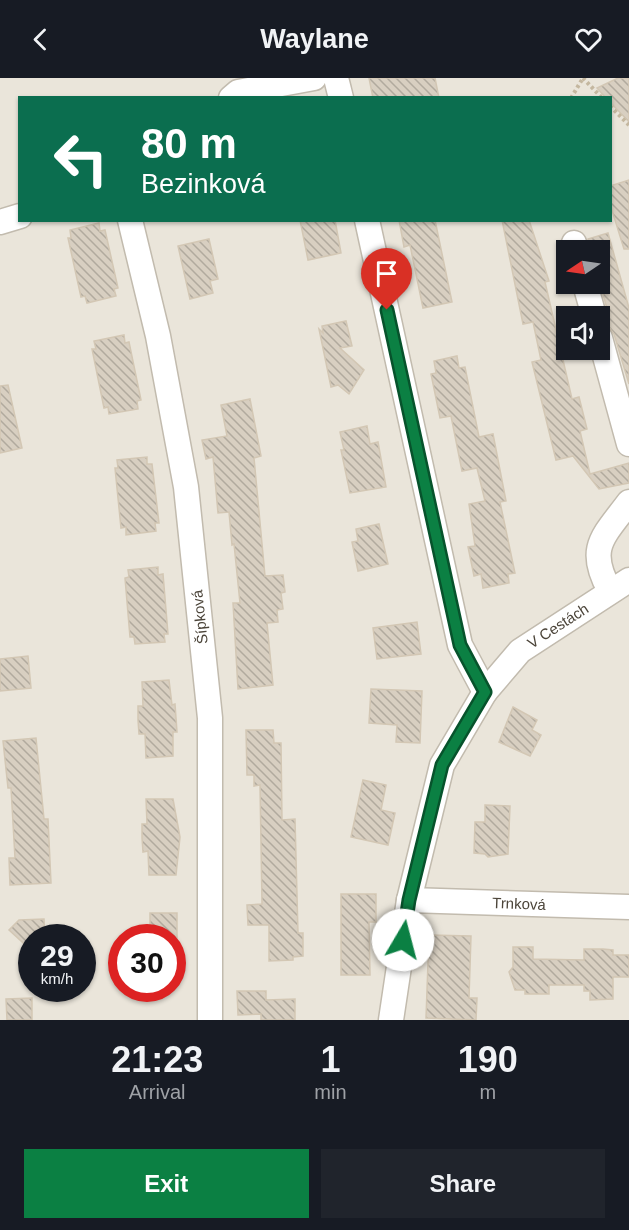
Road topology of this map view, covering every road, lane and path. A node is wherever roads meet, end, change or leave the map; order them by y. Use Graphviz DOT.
graph roads {
  1 [pos="314,78"];
  2 [pos="336,78"];
  3 [pos="583,78"];
  4 [pos="233,96"];
  5 [pos="340,96"];
  6 [pos="572,96"];
  7 [pos="600,96"];
  8 [pos="612,108"];
  9 [pos="629,125"];
  10 [pos="18,217"];
  11 [pos="0,222"];
  12 [pos="130,222"];
  13 [pos="367,222"];
  14 [pos="606,360"];
  15 [pos="629,444"];
  16 [pos="629,502"];
  17 [pos="620,586"];
  18 [pos="485,692"];
  19 [pos="409,900"];
  20 [pos="629,907"];
  21 [pos="210,1020"];
  22 [pos="391,1020"];
  1 -- 4 [label="street"];
  2 -- 5 [label="street"];
  3 -- 6 [label="path"];
  3 -- 7 [label="path"];
  8 -- 9 [label="path"];
  10 -- 11 [label="street"];
  12 -- 21 [label="street, Šípková"];
  13 -- 18 [label="street"];
  14 -- 15 [label="street"];
  16 -- 17 [label="street"];
  17 -- 18 [label="street, V Cestách"];
  18 -- 19 [label="street, V Cestách"];
  19 -- 20 [label="street, Trnková"];
  19 -- 22 [label="street, V Cestách"];
}
